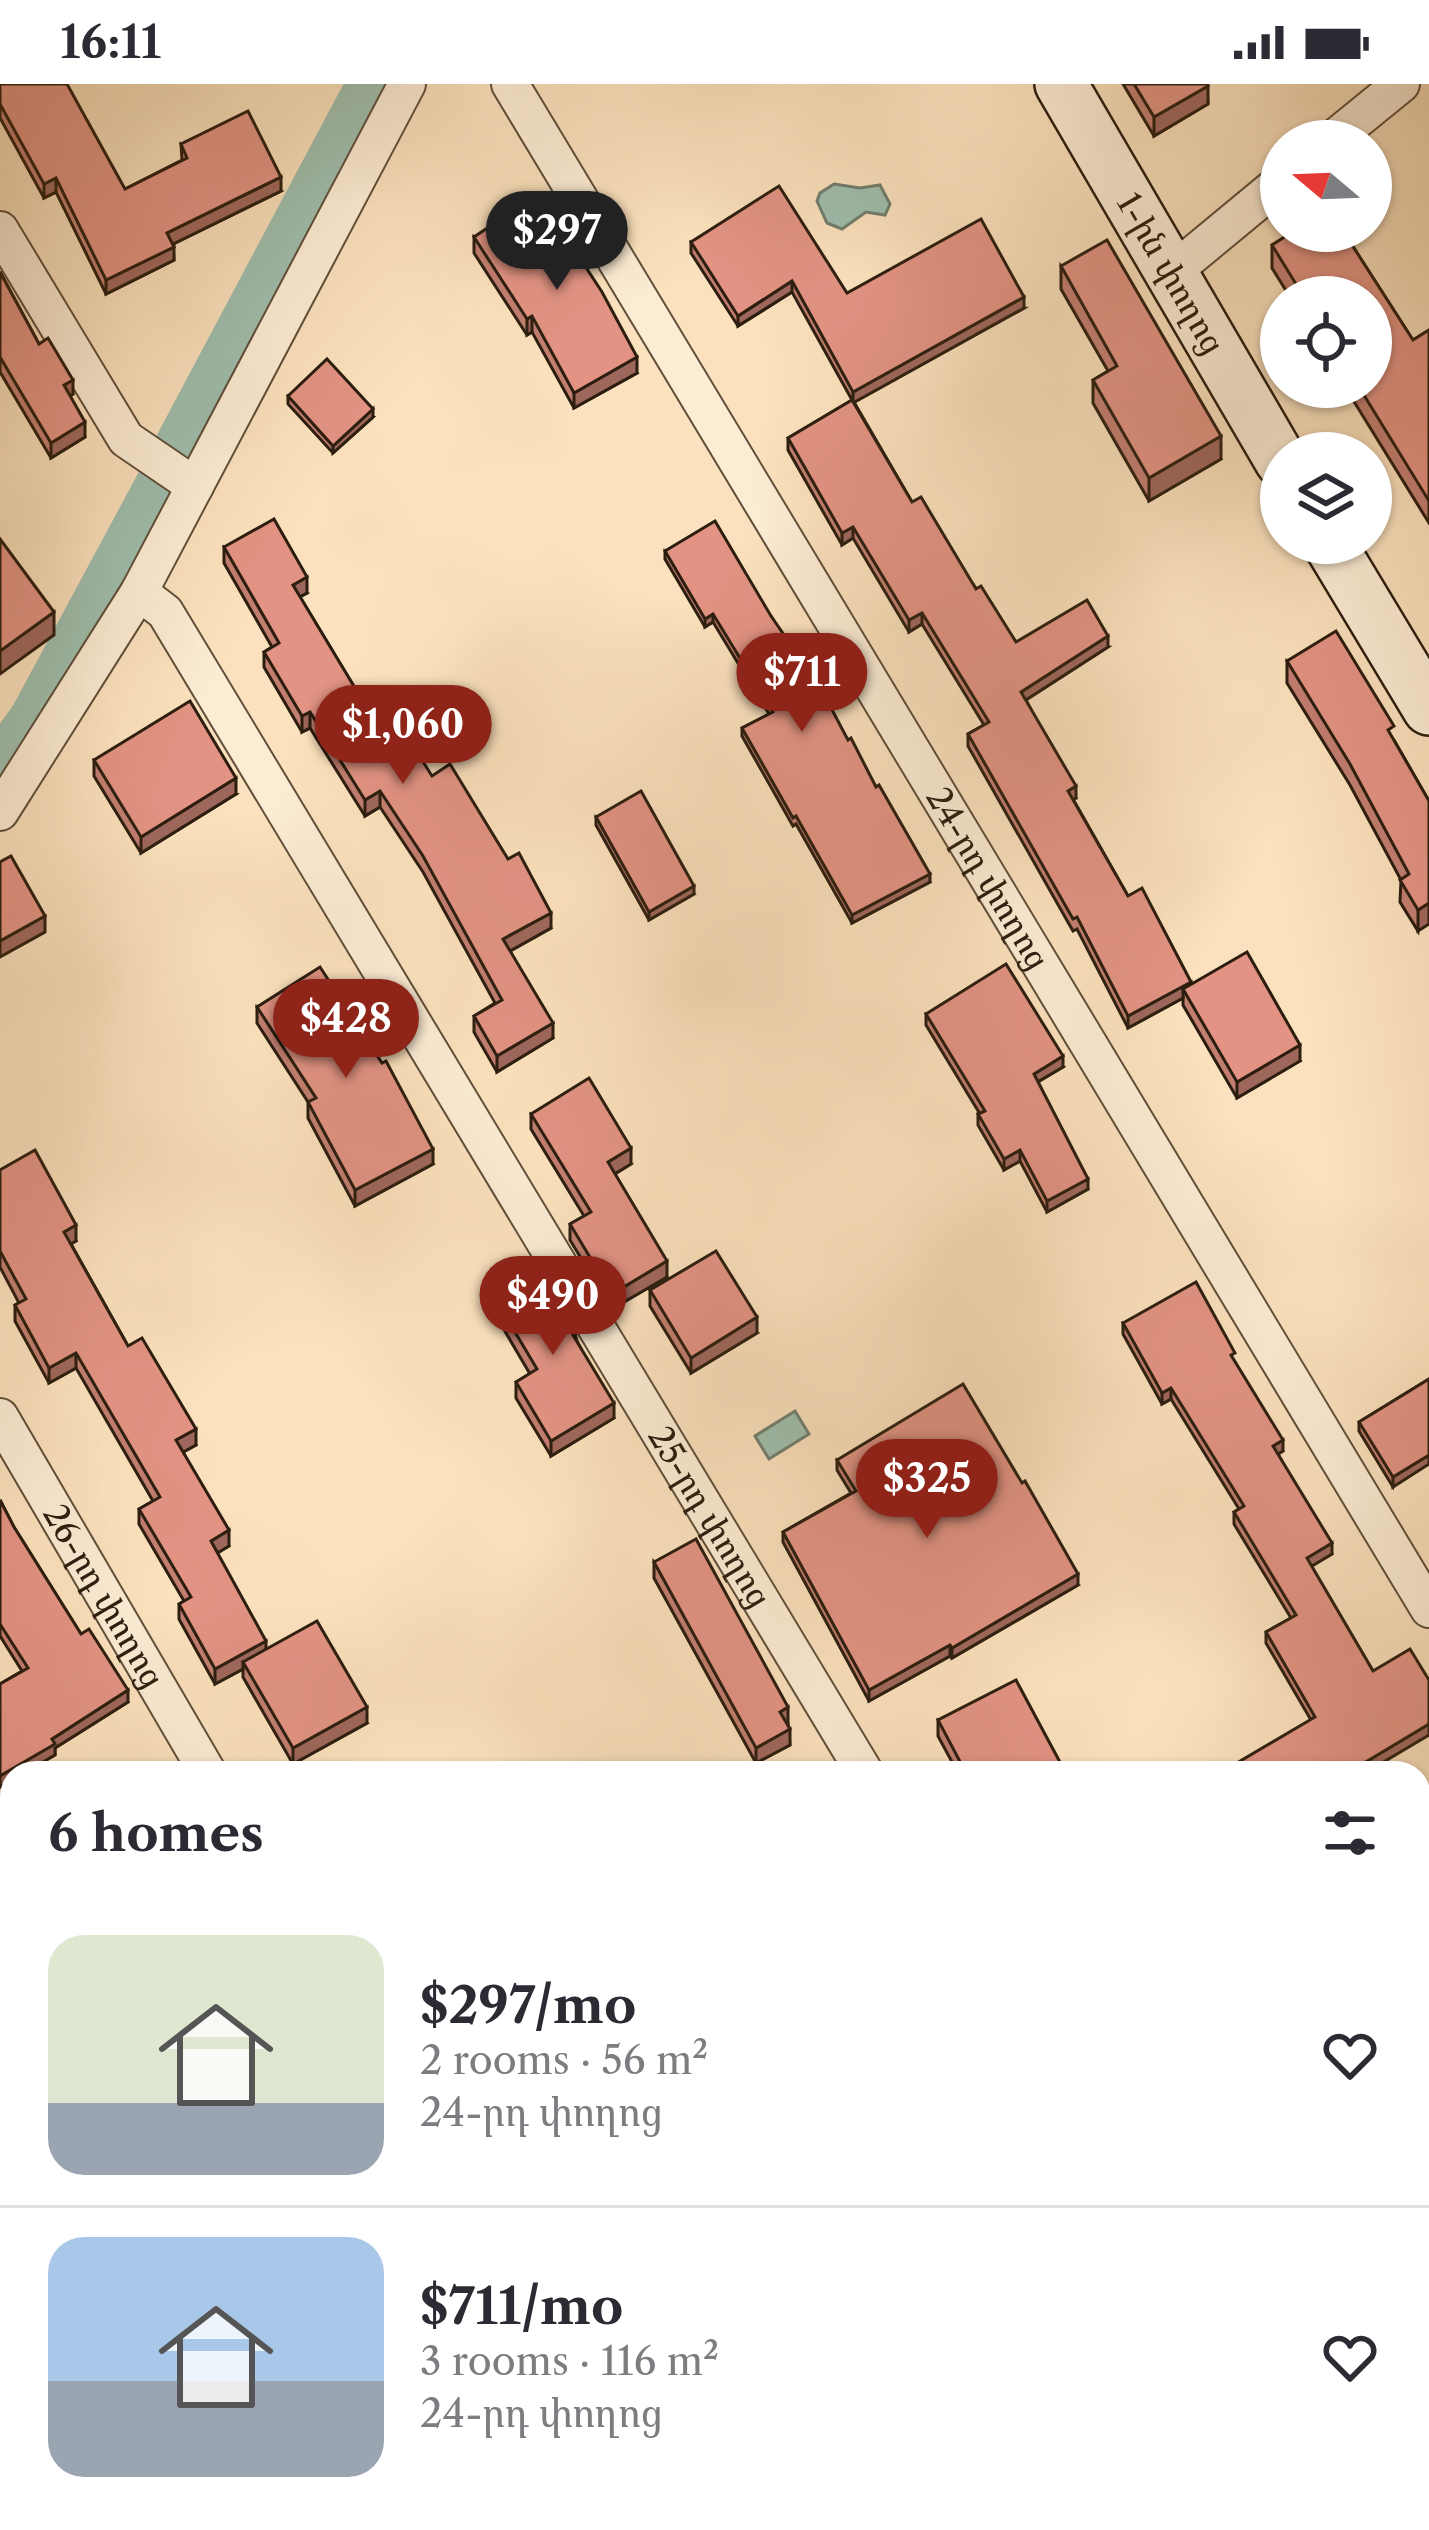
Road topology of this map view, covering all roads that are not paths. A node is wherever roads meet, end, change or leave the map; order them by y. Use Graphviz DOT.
graph roads {
  1 [pos="407,84"];
  2 [pos="509,84"];
  3 [pos="1061,84"];
  4 [pos="1401,84"];
  5 [pos="1357,120"];
  6 [pos="1260,199"];
  7 [pos="0,230"];
  8 [pos="1171,273"];
  9 [pos="1264,432"];
  10 [pos="195,486"];
  11 [pos="1342,564"];
  12 [pos="139,592"];
  13 [pos="1429,709"];
  14 [pos="0,812"];
  15 [pos="0,1417"];
  16 [pos="1429,1609"];
  17 [pos="201,1761"];
  18 [pos="858,1761"];
  1 -- 10 [label="street"];
  2 -- 16 [label="street, 24-րդ փողոց"];
  3 -- 8 [label="main road, 1-ին փողոց"];
  4 -- 5 [label="street"];
  6 -- 8 [label="street"];
  7 -- 10 [label="street"];
  8 -- 9 [label="main road, 1-ին փողոց"];
  10 -- 12 [label="street"];
  11 -- 13 [label="main road"];
  12 -- 14 [label="street"];
  12 -- 18 [label="street, 25-րդ փողոց"];
  15 -- 17 [label="street, 26-րդ փողոց"];
}
